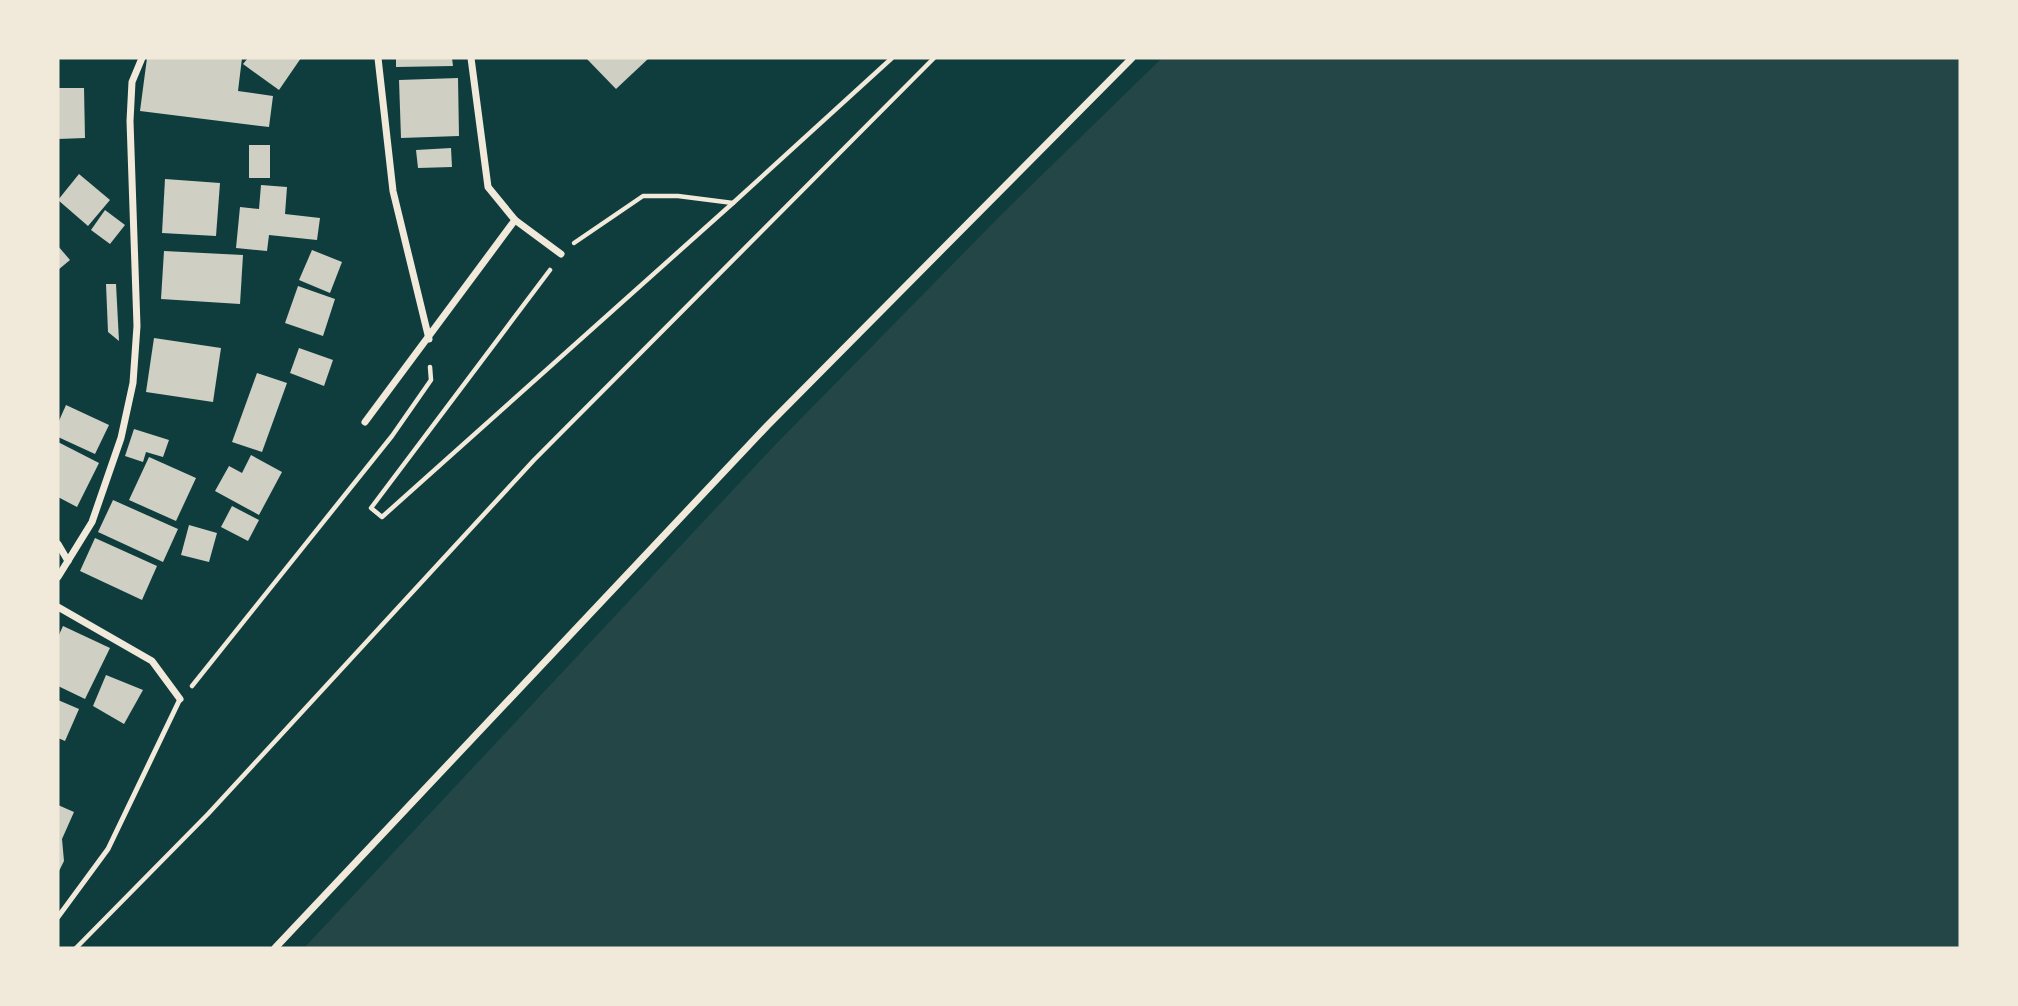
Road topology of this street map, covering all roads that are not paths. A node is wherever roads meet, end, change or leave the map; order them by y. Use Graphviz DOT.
graph roads {
  1 [pos="142,58"];
  2 [pos="379,58"];
  3 [pos="471,58"];
  4 [pos="1132,58"];
  5 [pos="515,220"];
  6 [pos="561,254"];
  7 [pos="429,339"];
  8 [pos="365,422"];
  9 [pos="58,544"];
  10 [pos="68,561"];
  11 [pos="58,577"];
  12 [pos="58,607"];
  13 [pos="180,699"];
  14 [pos="58,917"];
  15 [pos="275,948"];
  1 -- 10 [label="street"];
  2 -- 7 [label="street"];
  3 -- 5 [label="street"];
  4 -- 15 [label="street"];
  5 -- 6 [label="street"];
  5 -- 7 [label="street"];
  7 -- 8 [label="street"];
  9 -- 10 [label="street"];
  10 -- 11 [label="street"];
  12 -- 13 [label="street"];
  13 -- 14 [label="lane"];
}
